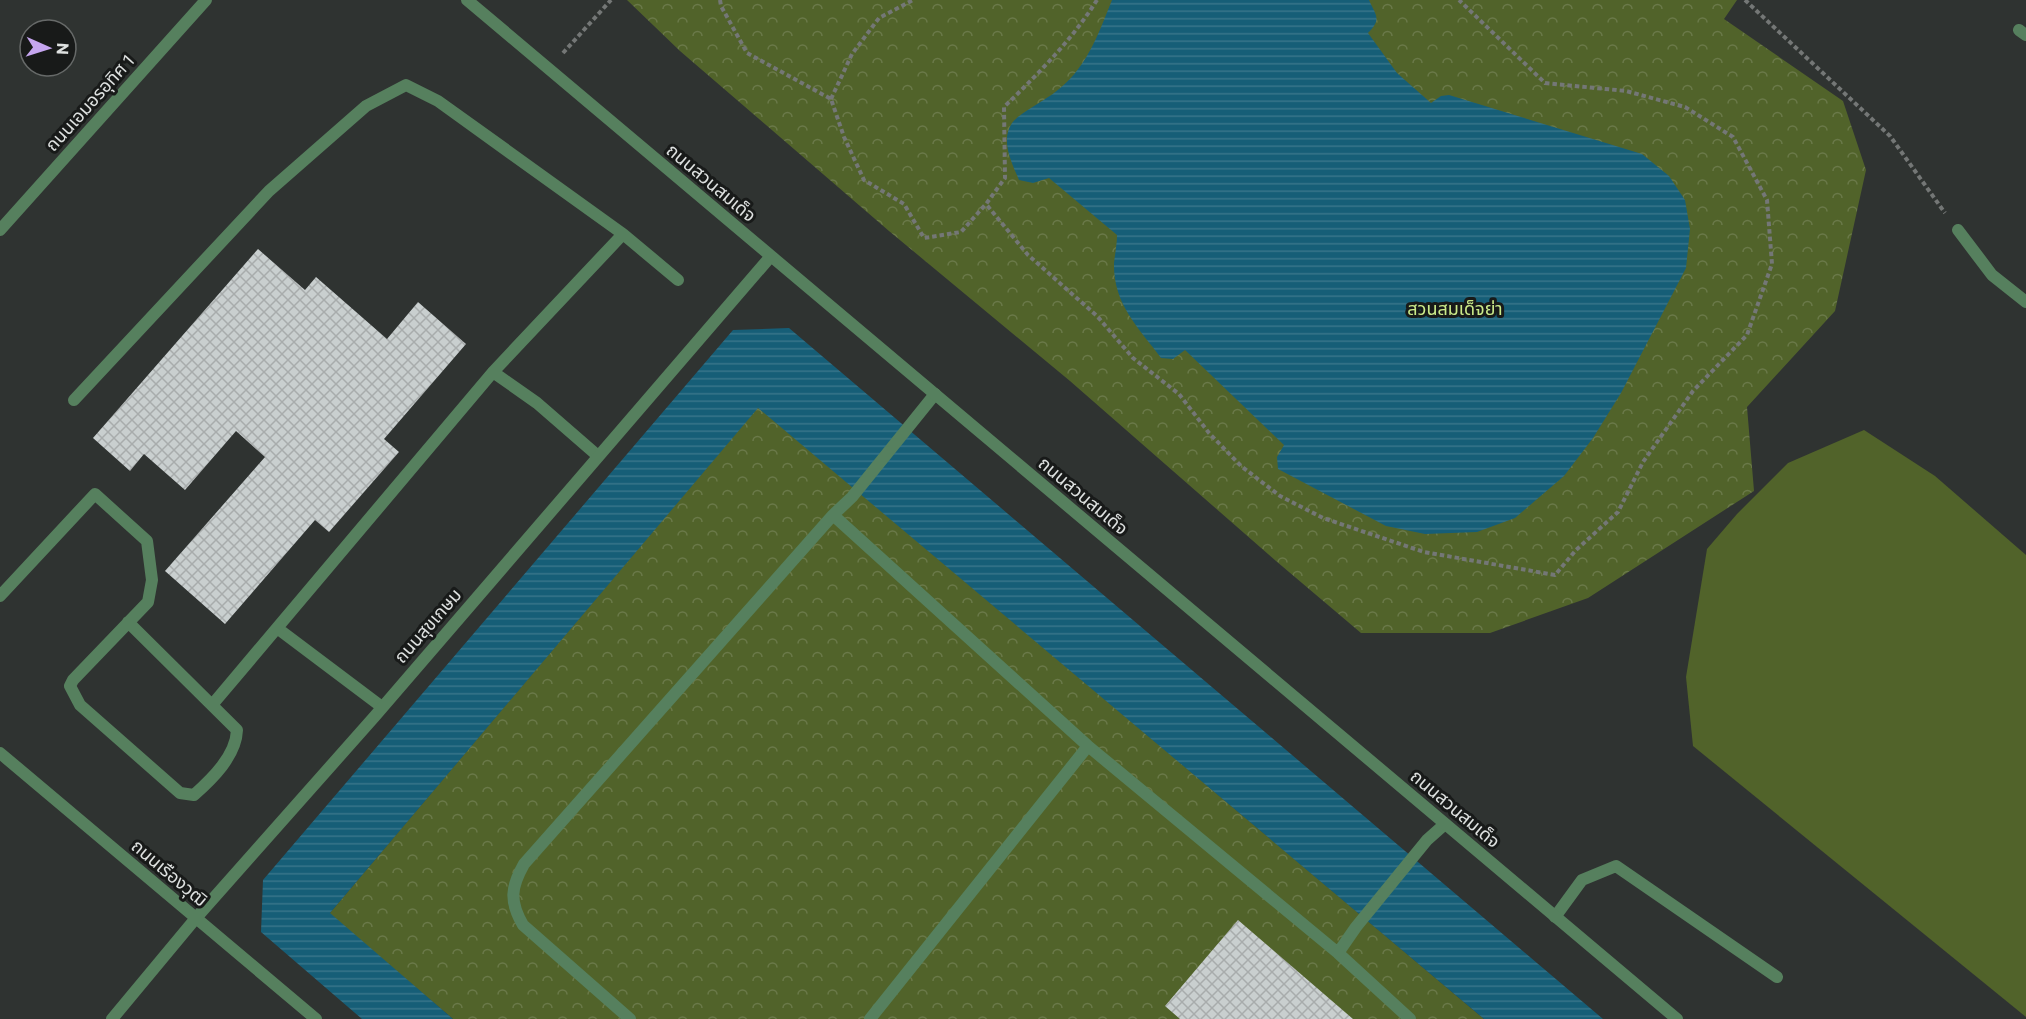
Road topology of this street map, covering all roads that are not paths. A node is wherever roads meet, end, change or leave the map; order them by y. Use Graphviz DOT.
graph roads {
  1 [pos="206,0"];
  2 [pos="467,0"];
  3 [pos="0,230"];
  4 [pos="1958,230"];
  5 [pos="623,234"];
  6 [pos="771,256"];
  7 [pos="678,280"];
  8 [pos="2026,302"];
  9 [pos="493,372"];
  10 [pos="935,394"];
  11 [pos="74,400"];
  12 [pos="598,456"];
  13 [pos="833,514"];
  14 [pos="0,596"];
  15 [pos="128,622"];
  16 [pos="277,628"];
  17 [pos="212,705"];
  18 [pos="382,707"];
  19 [pos="1088,746"];
  20 [pos="0,753"];
  21 [pos="1445,824"];
  22 [pos="1555,917"];
  23 [pos="196,918"];
  24 [pos="1338,954"];
  25 [pos="1777,977"];
  26 [pos="112,1019"];
  27 [pos="316,1019"];
  28 [pos="630,1019"];
  29 [pos="870,1019"];
  30 [pos="1410,1019"];
  31 [pos="1677,1019"];
  1 -- 3 [label="street, ถนนเอมอรอุทิศ 1"];
  2 -- 6 [label="street, ถนนสวนสมเด็จ"];
  4 -- 8 [label="street"];
  5 -- 7 [label="street"];
  5 -- 9 [label="street"];
  5 -- 11 [label="street"];
  6 -- 10 [label="street, ถนนสวนสมเด็จ"];
  6 -- 12 [label="street, ถนนสุขเกษม"];
  9 -- 12 [label="street"];
  9 -- 16 [label="street"];
  10 -- 13 [label="street"];
  10 -- 21 [label="street, ถนนสวนสมเด็จ"];
  12 -- 18 [label="street, ถนนสุขเกษม"];
  13 -- 19 [label="street"];
  13 -- 28 [label="street"];
  14 -- 15 [label="street"];
  15 -- 17 [label="street"];
  15 -- 17 [label="street"];
  16 -- 17 [label="street"];
  16 -- 18 [label="street"];
  18 -- 23 [label="street, ถนนสุขเกษม"];
  19 -- 24 [label="street"];
  19 -- 29 [label="street"];
  20 -- 23 [label="street, ถนนเรืองวุฒิ"];
  21 -- 22 [label="street, ถนนสวนสมเด็จ"];
  21 -- 24 [label="street"];
  22 -- 25 [label="street"];
  22 -- 31 [label="street, ถนนสวนสมเด็จ"];
  23 -- 26 [label="street, ถนนสุขเกษม"];
  23 -- 27 [label="street, ถนนเรืองวุฒิ"];
  24 -- 30 [label="street"];
}
